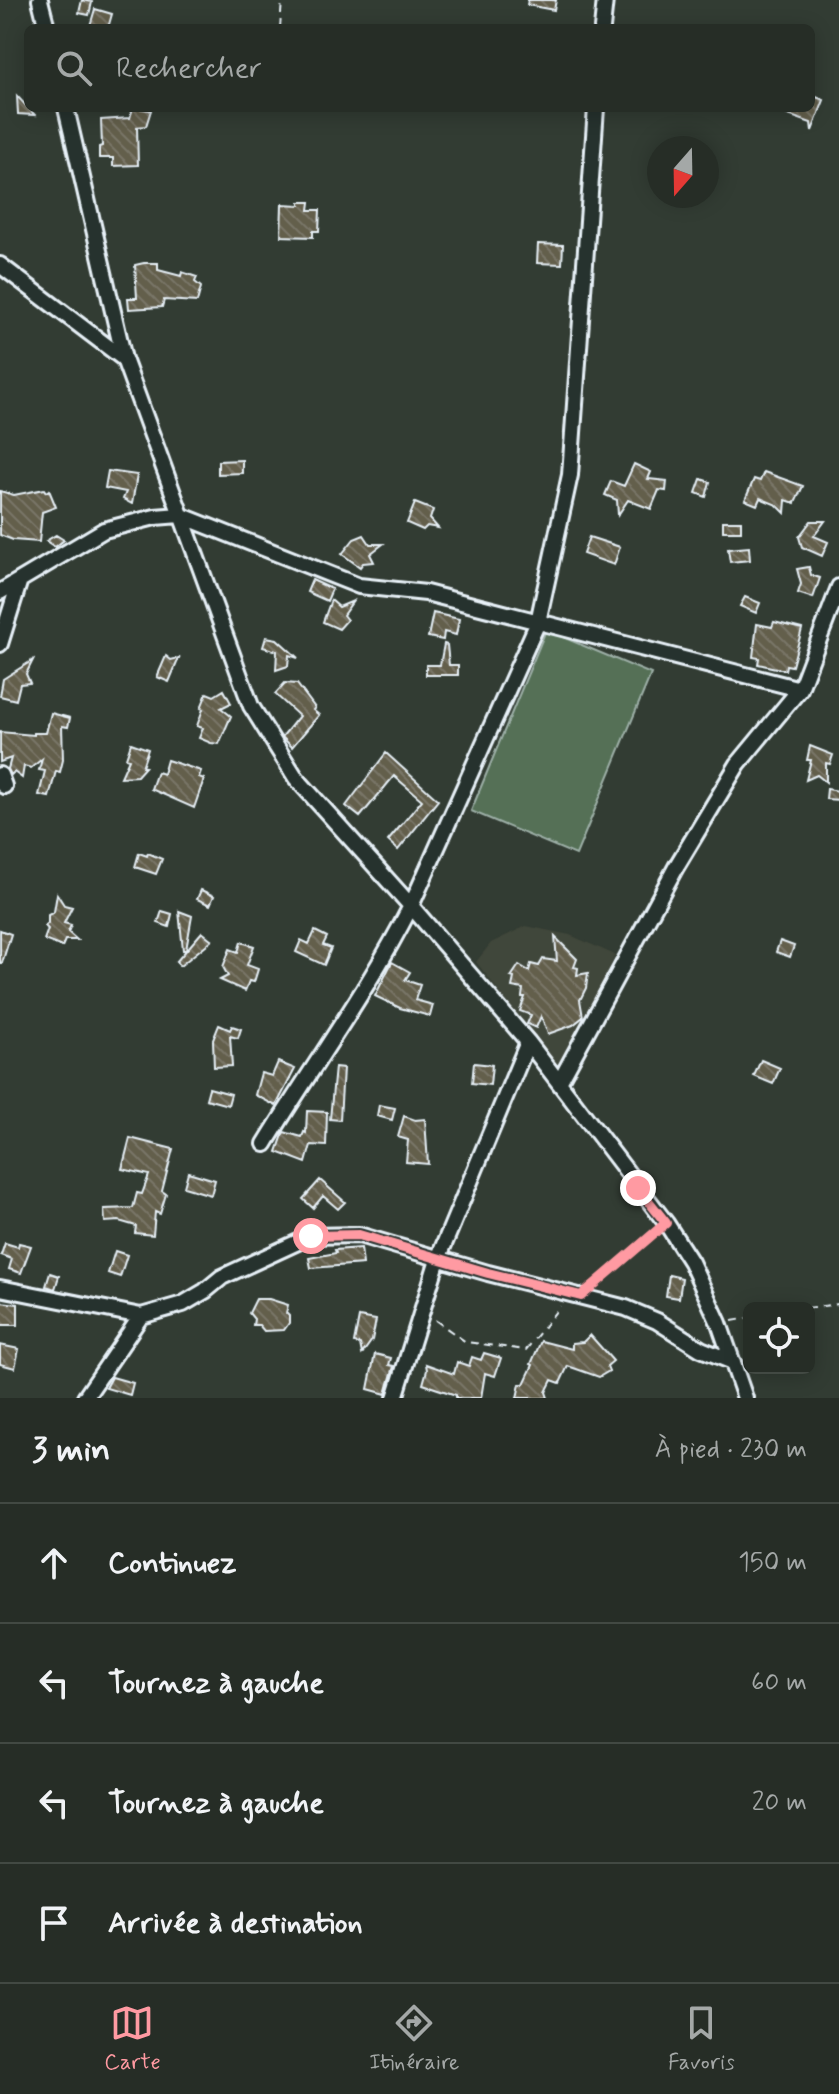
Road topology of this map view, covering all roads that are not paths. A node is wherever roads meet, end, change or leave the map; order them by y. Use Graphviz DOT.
graph roads {
  1 [pos="40,0"];
  2 [pos="605,0"];
  3 [pos="46,24"];
  4 [pos="602,24"];
  5 [pos="67,112"];
  6 [pos="596,112"];
  7 [pos="0,265"];
  8 [pos="124,359"];
  9 [pos="180,515"];
  10 [pos="19,583"];
  11 [pos="839,587"];
  12 [pos="0,592"];
  13 [pos="538,622"];
  14 [pos="0,644"];
  15 [pos="800,689"];
  16 [pos="411,906"];
  17 [pos="528,1042"];
  18 [pos="560,1081"];
  19 [pos="265,1144"];
  20 [pos="438,1259"];
  21 [pos="0,1288"];
  22 [pos="141,1316"];
  23 [pos="733,1362"];
  24 [pos="85,1398"];
  25 [pos="395,1398"];
  26 [pos="745,1398"];
  1 -- 3 [label="street"];
  2 -- 4 [label="street"];
  5 -- 8 [label="street"];
  6 -- 13 [label="street"];
  7 -- 8 [label="street"];
  8 -- 9 [label="street"];
  9 -- 10 [label="street"];
  9 -- 13 [label="street"];
  9 -- 16 [label="street"];
  10 -- 12 [label="street"];
  10 -- 14 [label="street"];
  11 -- 15 [label="street"];
  13 -- 15 [label="street"];
  13 -- 16 [label="street"];
  15 -- 18 [label="street"];
  16 -- 17 [label="street"];
  16 -- 19 [label="street"];
  17 -- 18 [label="street"];
  17 -- 20 [label="street"];
  18 -- 23 [label="street"];
  20 -- 22 [label="street"];
  20 -- 23 [label="street"];
  20 -- 25 [label="street"];
  21 -- 22 [label="street"];
  22 -- 24 [label="street"];
  23 -- 26 [label="street"];
}
